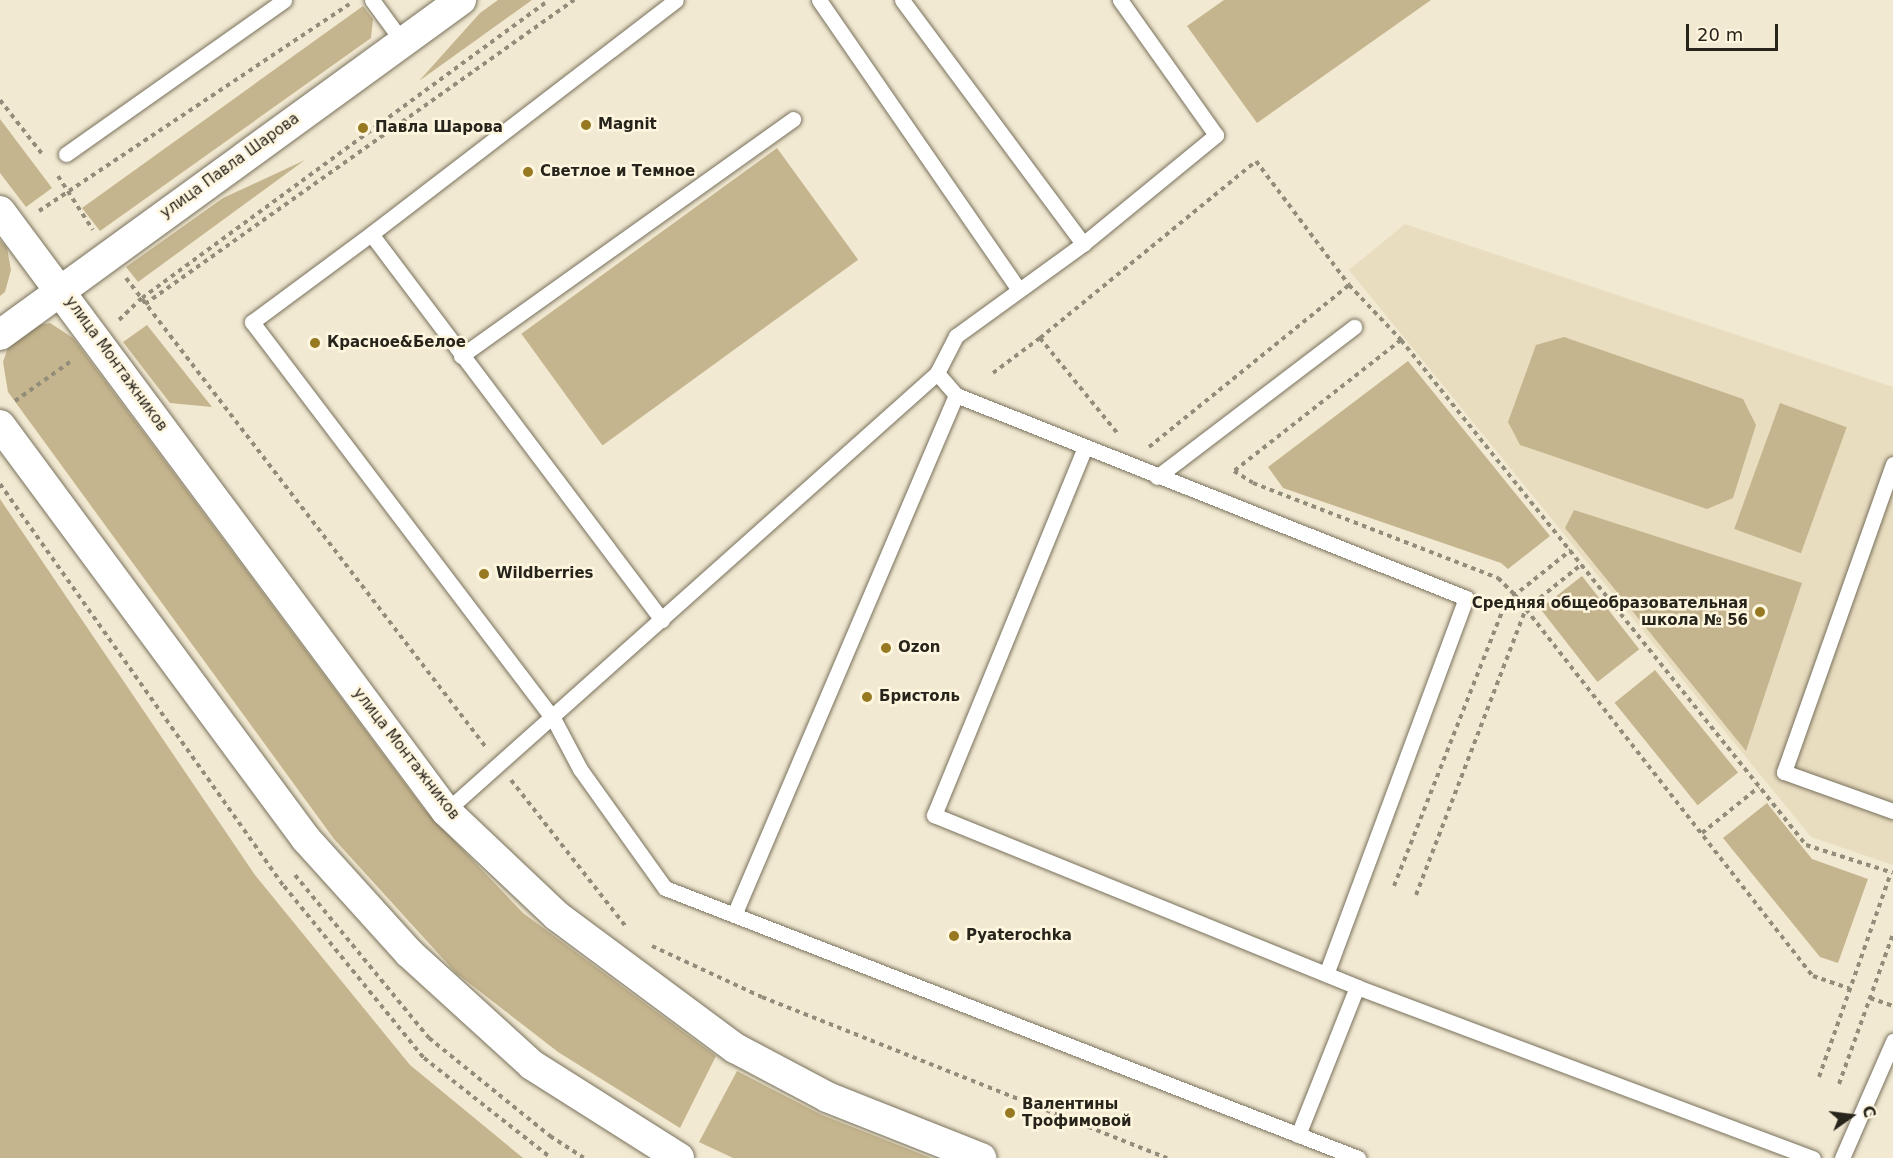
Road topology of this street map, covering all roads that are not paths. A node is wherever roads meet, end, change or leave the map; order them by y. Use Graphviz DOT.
graph roads {
  1 [pos="284,0"];
  2 [pos="372,0"];
  3 [pos="461,0"];
  4 [pos="676,0"];
  5 [pos="819,0"];
  6 [pos="902,0"];
  7 [pos="1120,0"];
  8 [pos="402,41"];
  9 [pos="793,119"];
  10 [pos="66,154"];
  11 [pos="7,219"];
  12 [pos="371,234"];
  13 [pos="1083,244"];
  14 [pos="61,290"];
  15 [pos="1019,290"];
  16 [pos="1354,327"];
  17 [pos="0,335"];
  18 [pos="461,356"];
  19 [pos="937,373"];
  20 [pos="956,395"];
  21 [pos="4,415"];
  22 [pos="1085,447"];
  23 [pos="1893,464"];
  24 [pos="1157,477"];
  25 [pos="662,620"];
  26 [pos="553,718"];
  27 [pos="446,811"];
  28 [pos="1893,811"];
  29 [pos="734,915"];
  30 [pos="1326,974"];
  31 [pos="1357,987"];
  32 [pos="1893,1041"];
  33 [pos="1299,1135"];
  34 [pos="1785,1152"];
  35 [pos="679,1158"];
  36 [pos="981,1158"];
  37 [pos="1358,1158"];
  38 [pos="1813,1158"];
  39 [pos="1842,1158"];
  1 -- 10 [label="lane"];
  2 -- 8 [label="lane"];
  3 -- 8 [label="street, улица Павла Шарова"];
  4 -- 12 [label="lane"];
  5 -- 15 [label="lane"];
  6 -- 13 [label="lane"];
  7 -- 13 [label="lane"];
  8 -- 14 [label="street, улица Павла Шарова"];
  9 -- 18 [label="lane"];
  11 -- 14 [label="street, улица Монтажников"];
  12 -- 18 [label="lane"];
  12 -- 26 [label="lane"];
  13 -- 15 [label="lane"];
  14 -- 17 [label="street, улица Павла Шарова"];
  14 -- 27 [label="street, улица Монтажников"];
  15 -- 19 [label="lane"];
  16 -- 24 [label="lane"];
  18 -- 25 [label="lane"];
  19 -- 20 [label="lane"];
  19 -- 25 [label="lane"];
  20 -- 22 [label="lane"];
  20 -- 29 [label="lane"];
  21 -- 35 [label="street"];
  22 -- 24 [label="lane"];
  22 -- 30 [label="lane"];
  23 -- 28 [label="lane"];
  24 -- 30 [label="lane"];
  25 -- 26 [label="lane"];
  26 -- 27 [label="lane"];
  26 -- 29 [label="lane"];
  27 -- 36 [label="street, улица Монтажников"];
  29 -- 33 [label="lane"];
  30 -- 31 [label="lane"];
  31 -- 33 [label="lane"];
  31 -- 34 [label="lane"];
  32 -- 39 [label="lane"];
  33 -- 37 [label="lane"];
  34 -- 38 [label="lane"];
}
